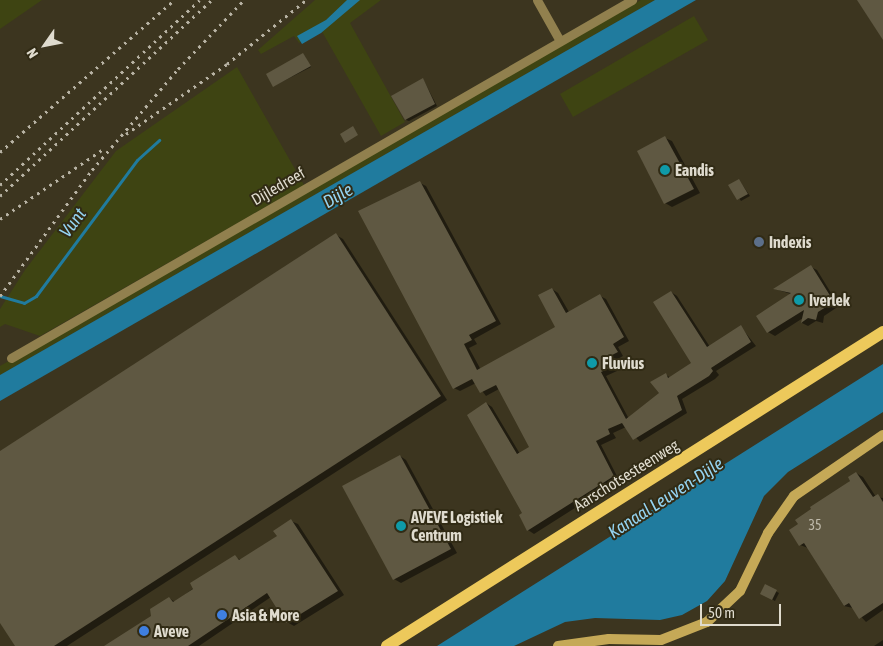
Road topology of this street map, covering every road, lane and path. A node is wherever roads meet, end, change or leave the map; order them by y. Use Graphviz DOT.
graph roads {
  1 [pos="536,0"];
  2 [pos="632,0"];
  3 [pos="560,41"];
  4 [pos="883,332"];
  5 [pos="11,358"];
  6 [pos="883,435"];
  7 [pos="387,646"];
  8 [pos="558,646"];
  1 -- 3 [label="street"];
  2 -- 3 [label="street, Dijledreef"];
  3 -- 5 [label="street, Dijledreef"];
  4 -- 7 [label="main road, Aarschotsesteenweg"];
  6 -- 8 [label="street"];
}
